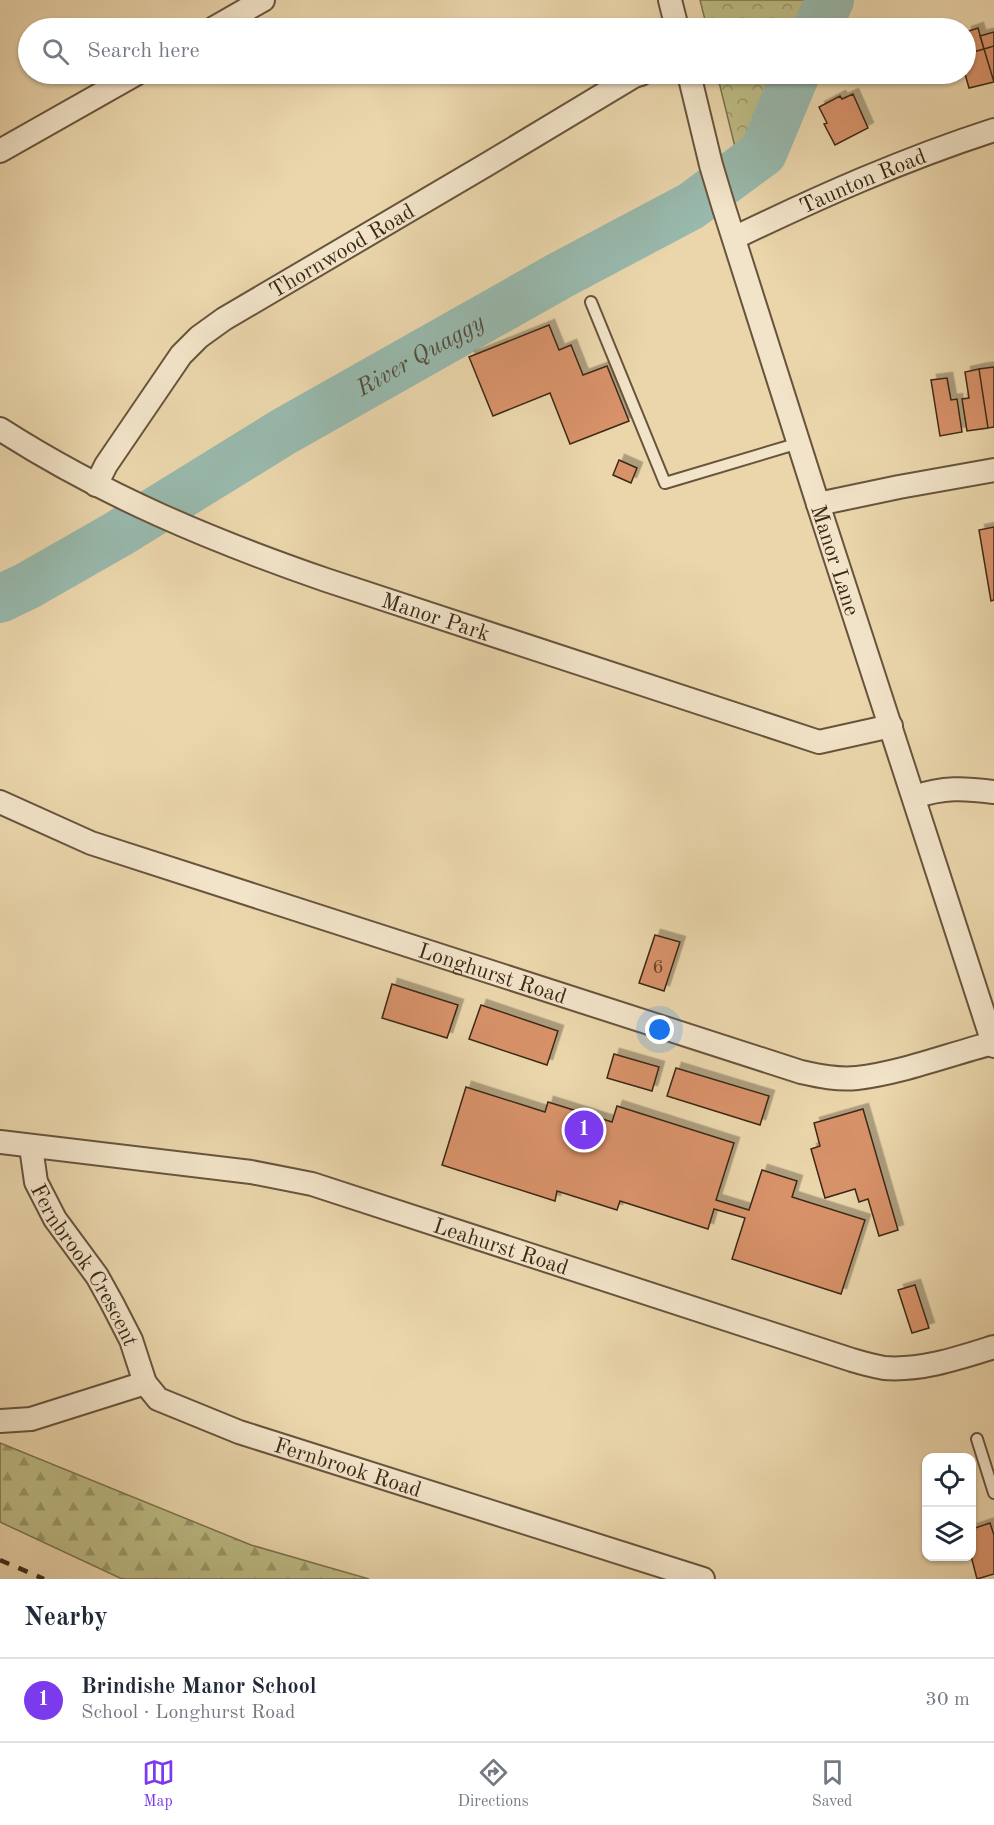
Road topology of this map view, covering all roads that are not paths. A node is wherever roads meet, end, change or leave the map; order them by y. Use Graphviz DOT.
graph roads {
  1 [pos="263,0"];
  2 [pos="670,0"];
  3 [pos="232,18"];
  4 [pos="674,18"];
  5 [pos="118,84"];
  6 [pos="619,84"];
  7 [pos="691,84"];
  8 [pos="994,130"];
  9 [pos="0,151"];
  10 [pos="734,238"];
  11 [pos="591,302"];
  12 [pos="0,429"];
  13 [pos="799,443"];
  14 [pos="994,470"];
  15 [pos="96,485"];
  16 [pos="818,504"];
  17 [pos="891,726"];
  18 [pos="994,792"];
  19 [pos="915,797"];
  20 [pos="0,802"];
  21 [pos="994,1044"];
  22 [pos="0,1142"];
  23 [pos="31,1147"];
  24 [pos="994,1347"];
  25 [pos="145,1383"];
  26 [pos="0,1421"];
  27 [pos="977,1438"];
  28 [pos="994,1494"];
  29 [pos="703,1579"];
  1 -- 3 [label="street"];
  2 -- 4 [label="street"];
  5 -- 9 [label="street"];
  6 -- 15 [label="street, Thornwood Road"];
  7 -- 10 [label="street, Manor Lane"];
  8 -- 10 [label="street, Taunton Road"];
  10 -- 13 [label="street, Manor Lane"];
  11 -- 13 [label="lane"];
  12 -- 15 [label="street, Manor Park"];
  13 -- 16 [label="street, Manor Lane"];
  14 -- 16 [label="street"];
  15 -- 17 [label="street, Manor Park"];
  16 -- 17 [label="street, Manor Lane"];
  17 -- 19 [label="street, Manor Lane"];
  18 -- 19 [label="street"];
  19 -- 21 [label="street, Manor Lane"];
  20 -- 21 [label="street, Longhurst Road"];
  22 -- 23 [label="street, Leahurst Road"];
  23 -- 24 [label="street, Leahurst Road"];
  23 -- 25 [label="street, Fernbrook Crescent"];
  25 -- 26 [label="street"];
  25 -- 29 [label="street, Fernbrook Road"];
  27 -- 28 [label="lane"];
}
